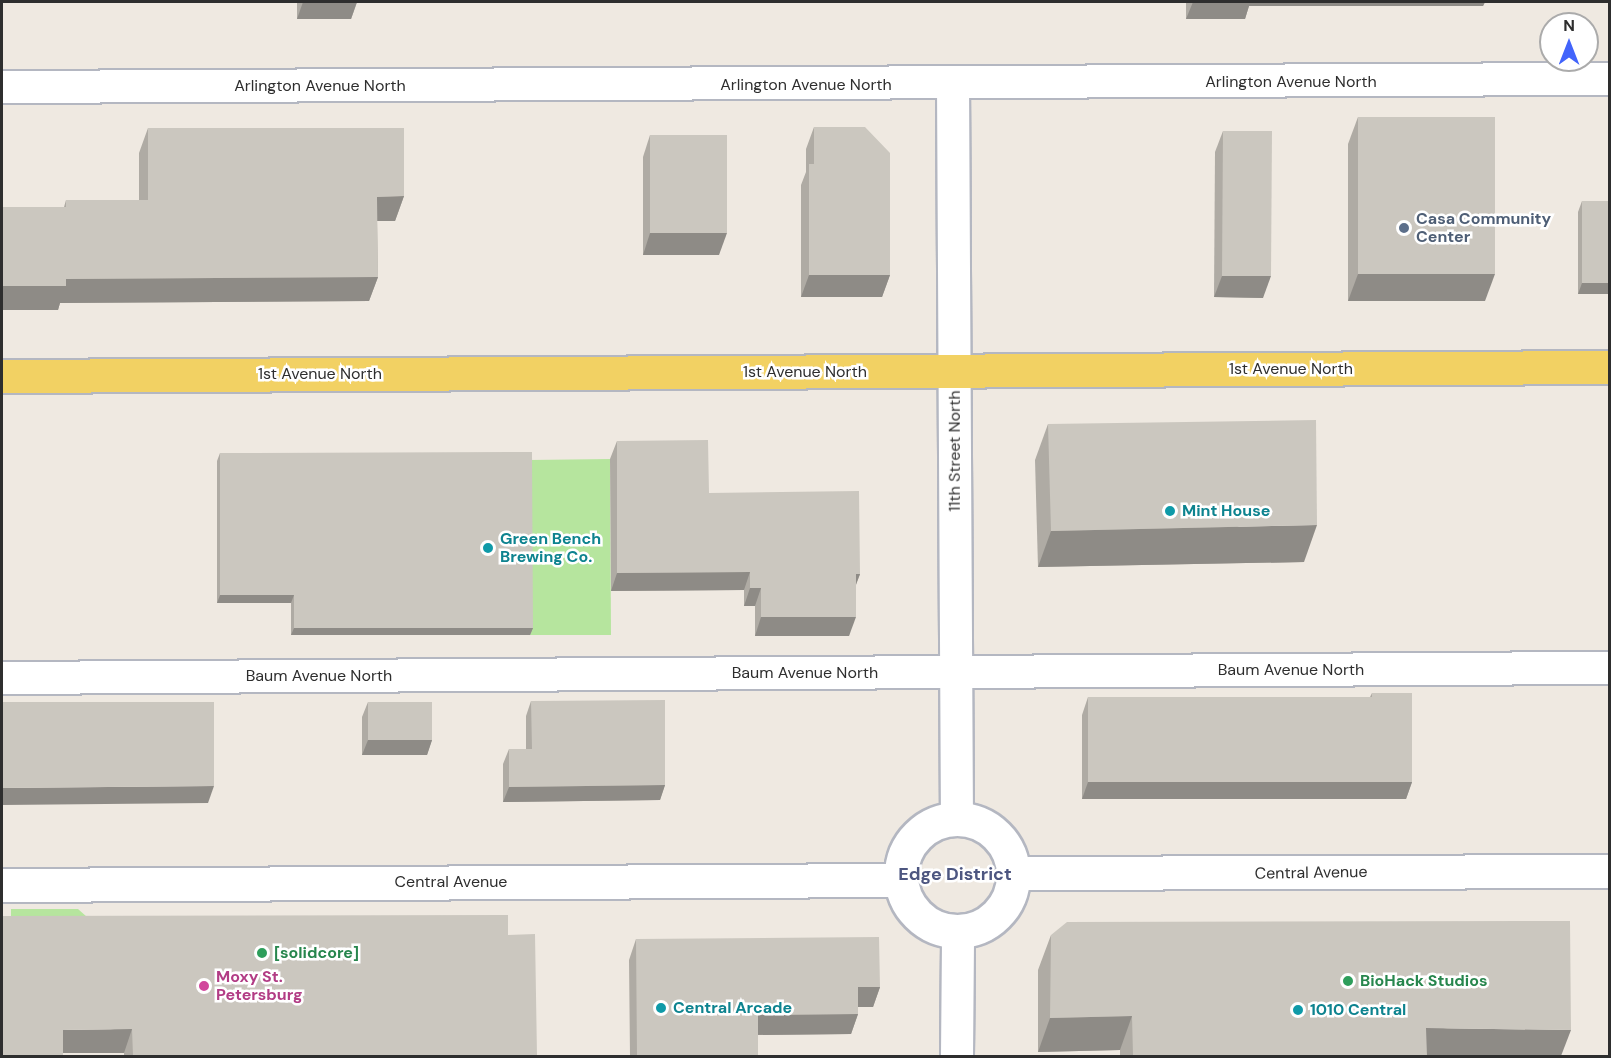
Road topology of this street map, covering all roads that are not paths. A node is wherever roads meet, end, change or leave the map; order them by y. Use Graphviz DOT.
graph roads {
  1 [pos="1610,79"];
  2 [pos="953,84"];
  3 [pos="2,87"];
  4 [pos="1610,367"];
  5 [pos="955,371"];
  6 [pos="2,376"];
  7 [pos="1610,668"];
  8 [pos="956,672"];
  9 [pos="2,678"];
  10 [pos="957,818"];
  11 [pos="1610,871"];
  12 [pos="1013,873"];
  13 [pos="900,880"];
  14 [pos="2,885"];
  15 [pos="958,932"];
  16 [pos="957,1056"];
  1 -- 2 [label="street, Arlington Avenue North"];
  2 -- 3 [label="street, Arlington Avenue North"];
  2 -- 5 [label="street, 11th Street North"];
  4 -- 5 [label="main road, 1st Avenue North"];
  5 -- 6 [label="main road, 1st Avenue North"];
  5 -- 8 [label="street, 11th Street North"];
  7 -- 8 [label="street, Baum Avenue North"];
  8 -- 9 [label="street, Baum Avenue North"];
  8 -- 10 [label="street, 11th Street North"];
  10 -- 12 [label="street"];
  10 -- 13 [label="street"];
  11 -- 12 [label="street, Central Avenue"];
  12 -- 15 [label="street"];
  13 -- 14 [label="street, Central Avenue"];
  13 -- 15 [label="street"];
  15 -- 16 [label="street"];
}
